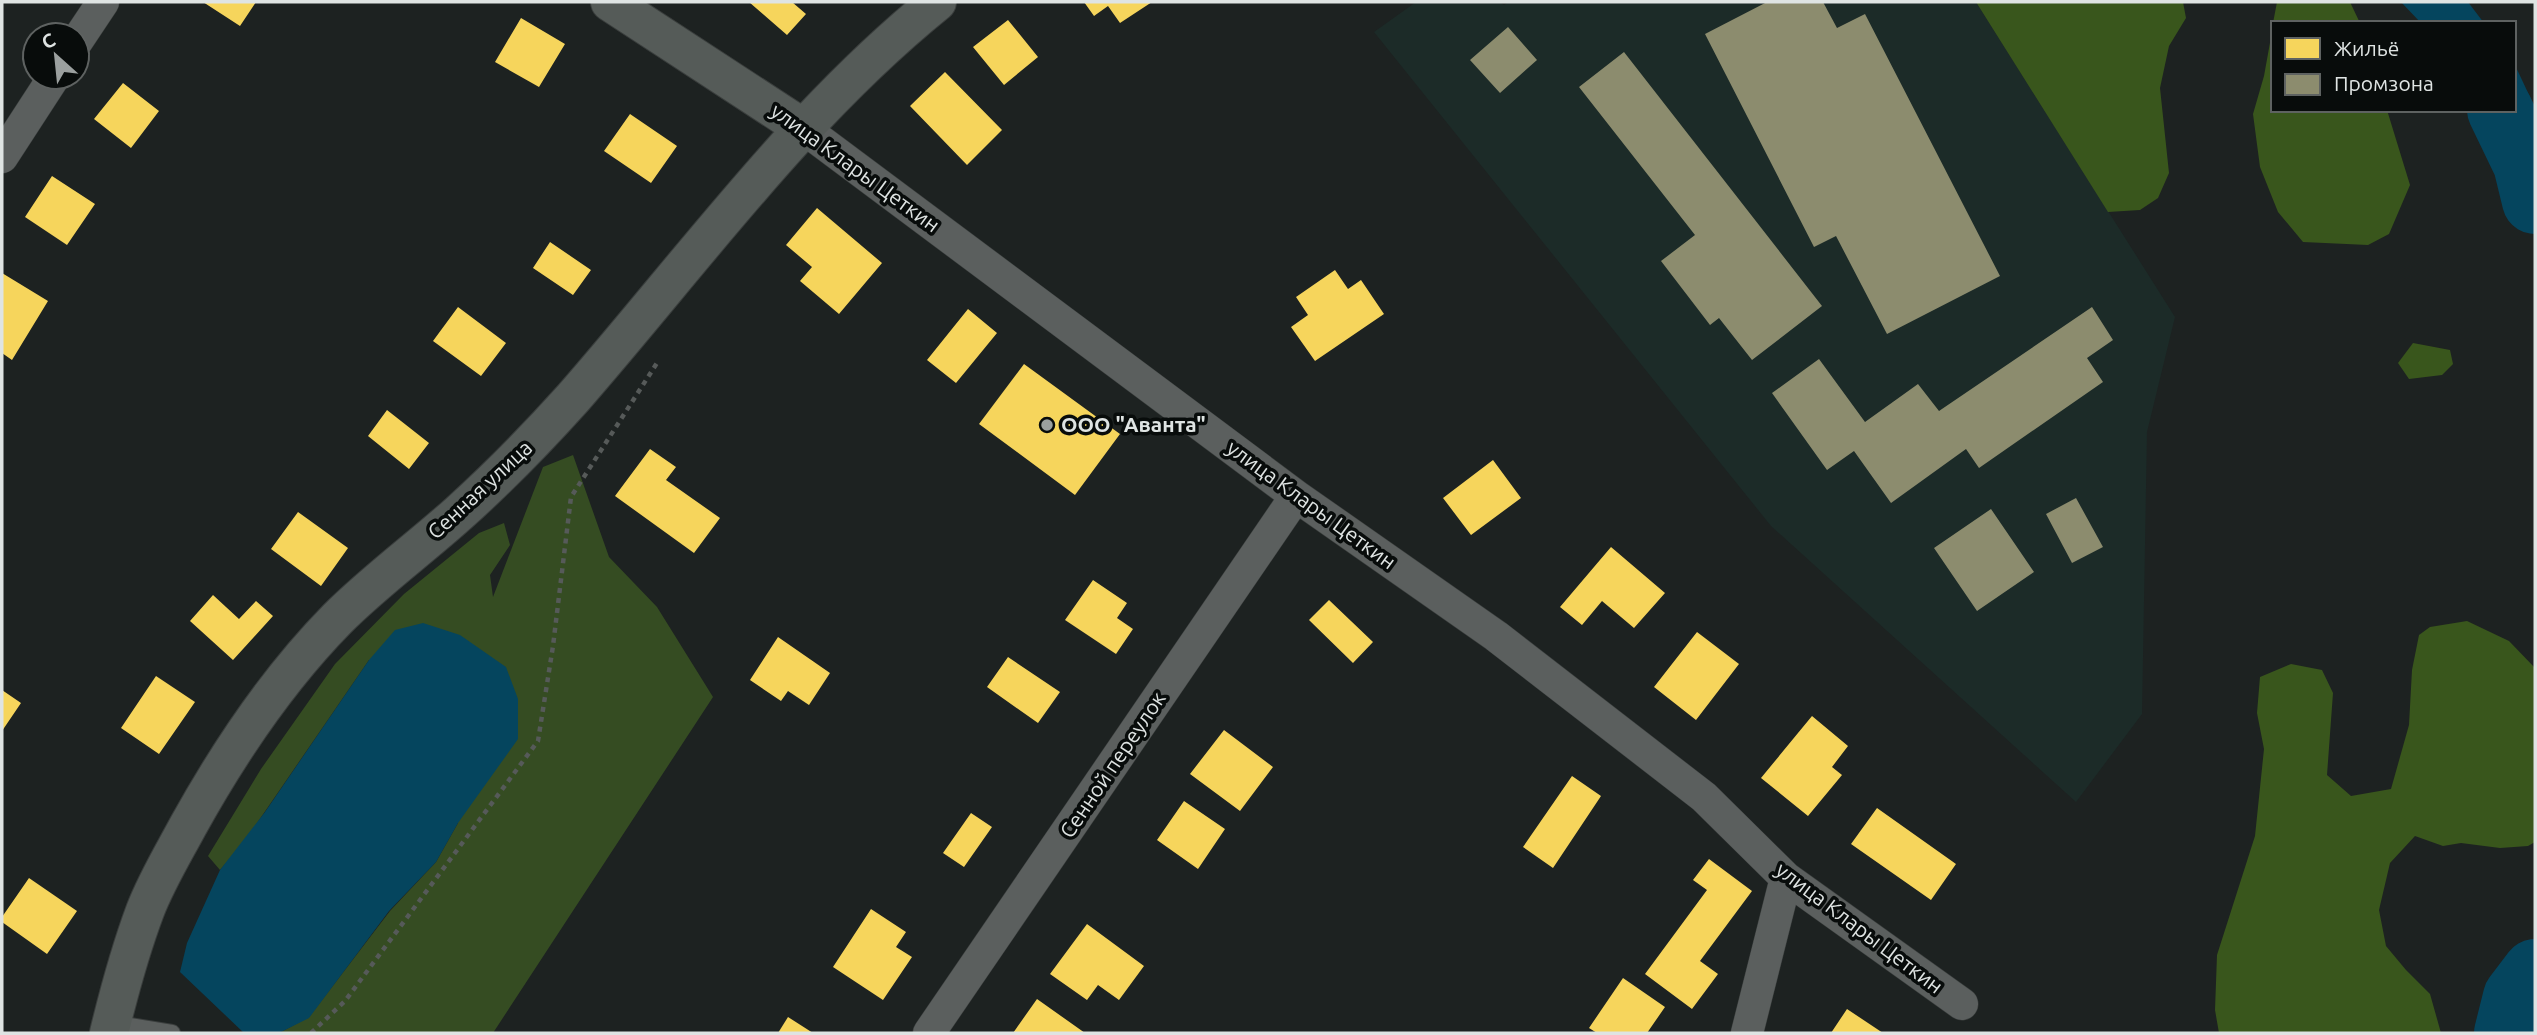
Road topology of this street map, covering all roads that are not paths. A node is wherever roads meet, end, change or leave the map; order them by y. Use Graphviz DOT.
graph roads {
  1 [pos="103,2"];
  2 [pos="610,2"];
  3 [pos="937,2"];
  4 [pos="90,21"];
  5 [pos="45,91"];
  6 [pos="803,128"];
  7 [pos="2,157"];
  8 [pos="1296,496"];
  9 [pos="1786,878"];
  10 [pos="1962,1004"];
  11 [pos="110,1028"];
  12 [pos="172,1033"];
  13 [pos="929,1033"];
  14 [pos="1747,1033"];
  1 -- 4 [label="street"];
  2 -- 6 [label="street, улица Клары Цеткин"];
  3 -- 6 [label="street, Сенная улица"];
  5 -- 7 [label="street"];
  6 -- 8 [label="street, улица Клары Цеткин"];
  6 -- 11 [label="street, Сенная улица"];
  8 -- 9 [label="street, улица Клары Цеткин"];
  8 -- 13 [label="street, Сенной переулок"];
  9 -- 10 [label="street, улица Клары Цеткин"];
  9 -- 14 [label="street"];
  11 -- 12 [label="lane"];
}
